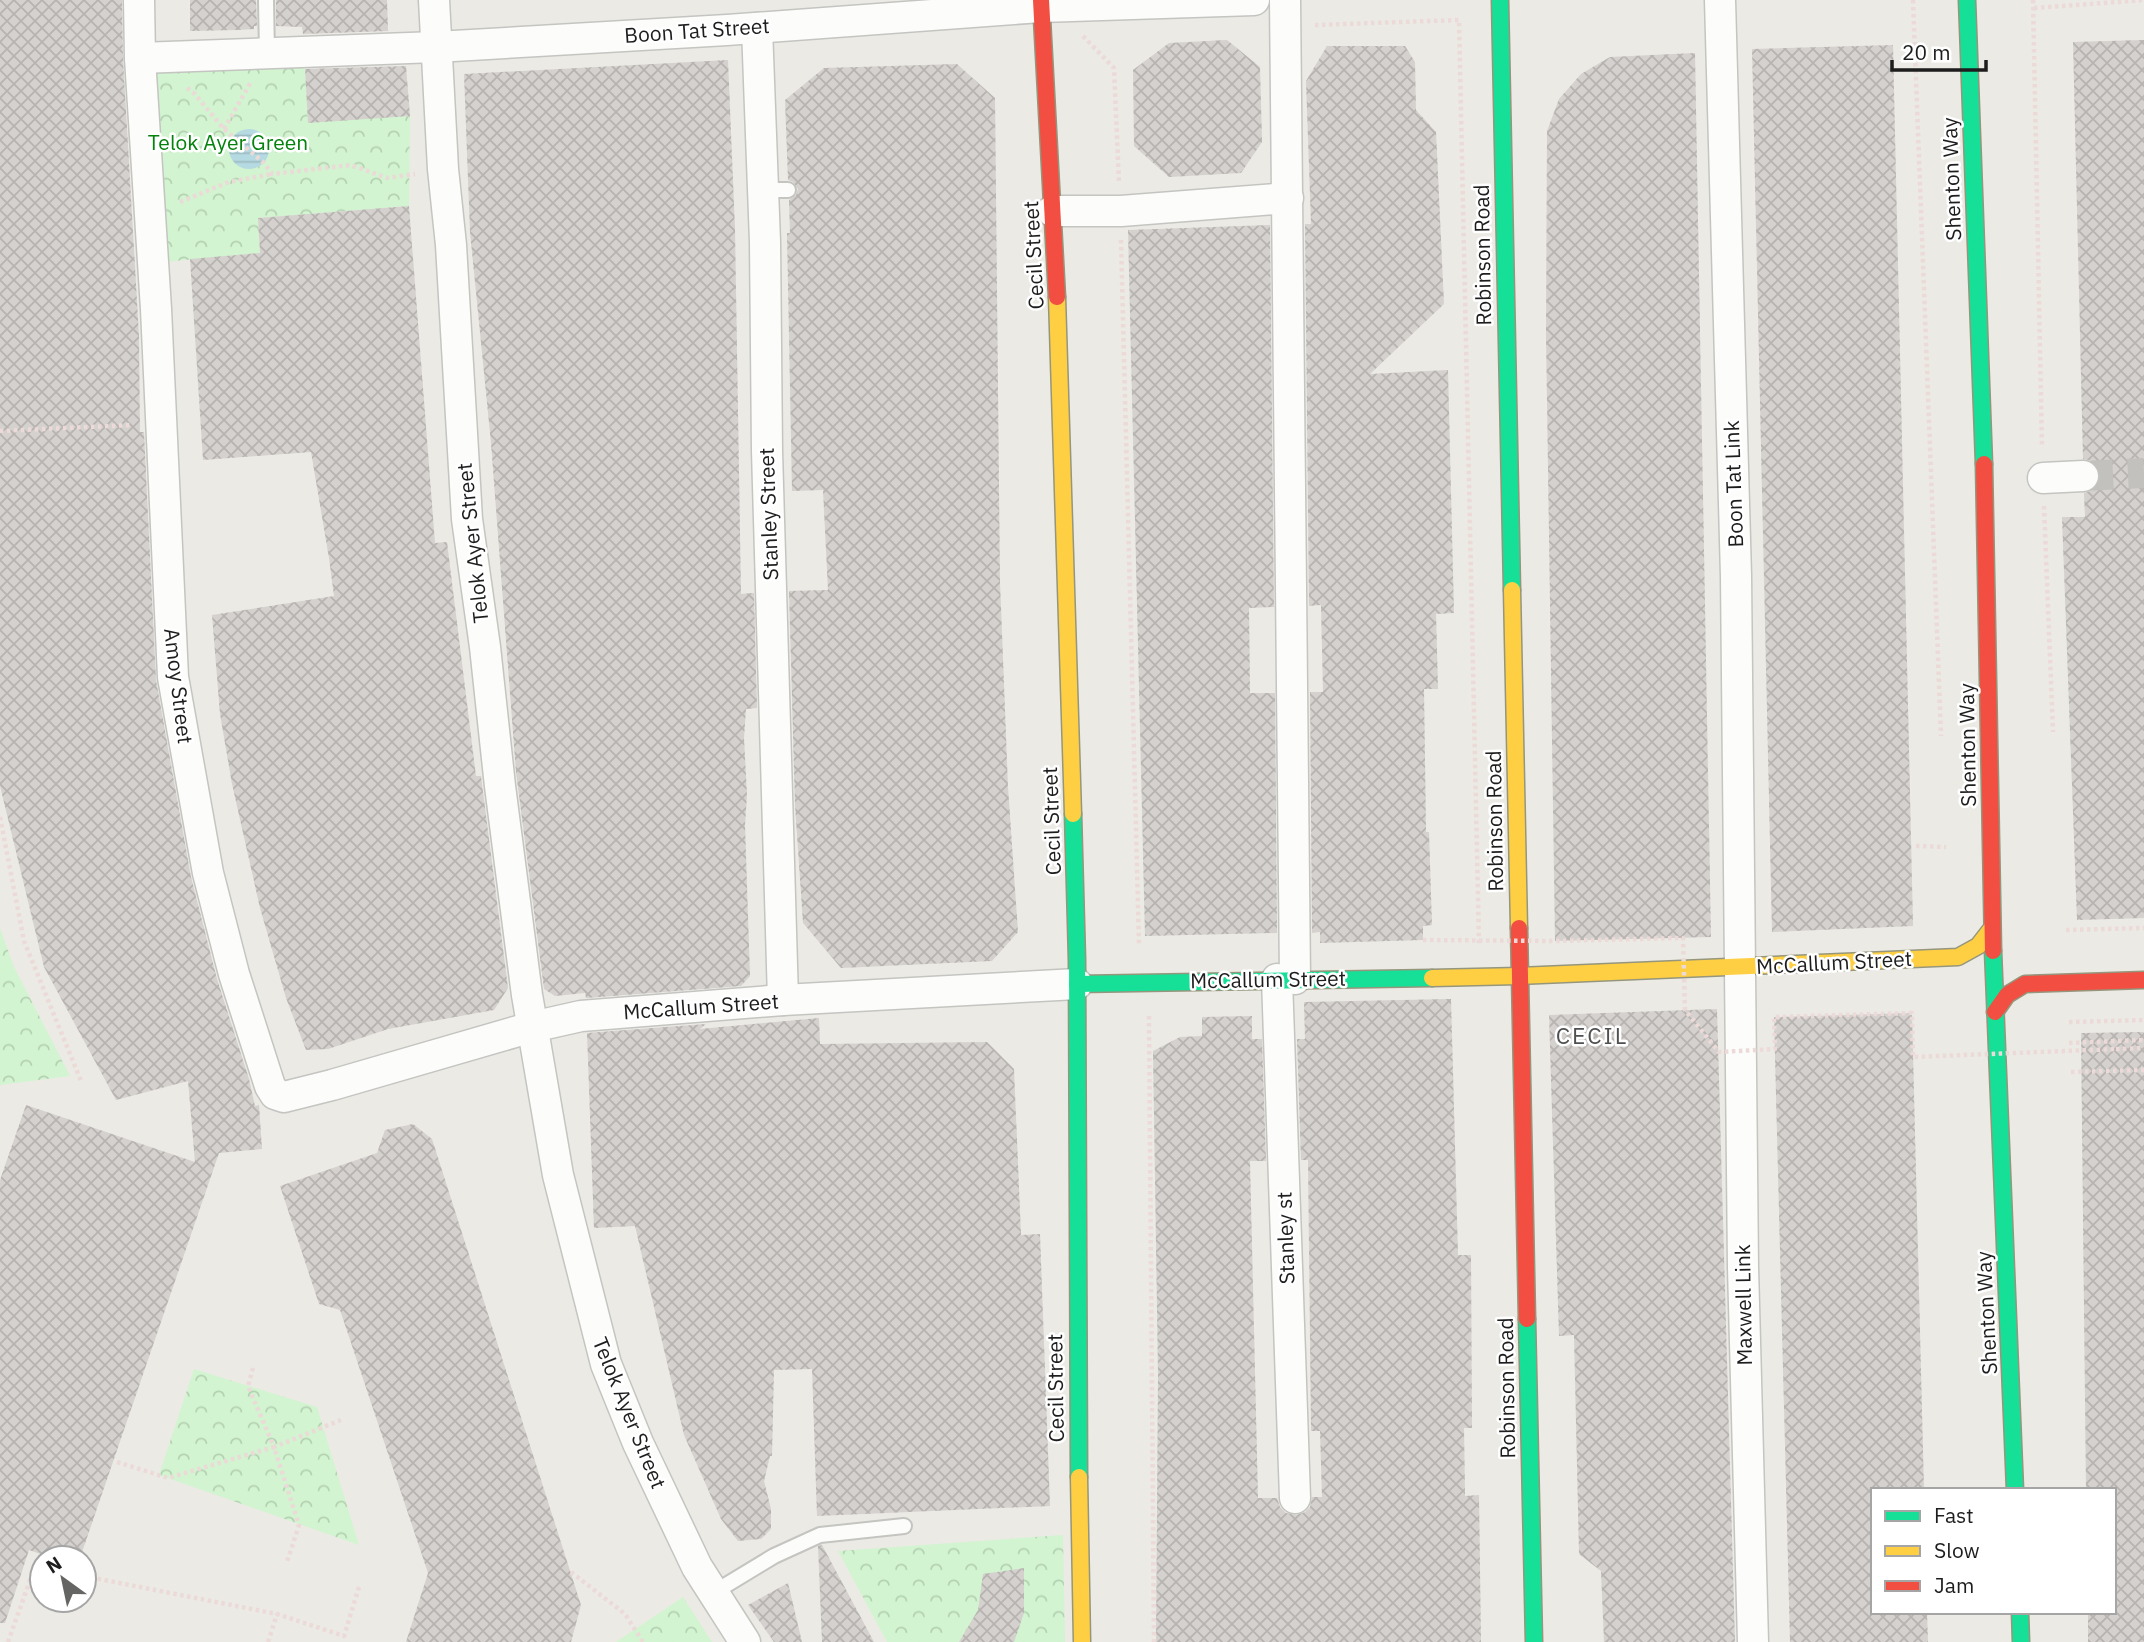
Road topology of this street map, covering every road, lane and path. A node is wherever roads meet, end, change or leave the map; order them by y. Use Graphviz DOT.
graph roads {
  1 [pos="139,0"];
  2 [pos="266,0"];
  3 [pos="434,0"];
  4 [pos="1254,0"];
  5 [pos="1285,0"];
  6 [pos="1500,0"];
  7 [pos="1720,0"];
  8 [pos="1913,0"];
  9 [pos="1967,0"];
  10 [pos="2033,0"];
  11 [pos="2144,0"];
  12 [pos="1041,4"];
  13 [pos="2034,8"];
  14 [pos="1459,20"];
  15 [pos="757,27"];
  16 [pos="1076,28"];
  17 [pos="436,47"];
  18 [pos="267,54"];
  19 [pos="140,58"];
  20 [pos="183,85"];
  21 [pos="224,129"];
  22 [pos="443,169"];
  23 [pos="272,174"];
  24 [pos="1288,198"];
  25 [pos="1052,211"];
  26 [pos="1121,211"];
  27 [pos="151,212"];
  28 [pos="161,424"];
  29 [pos="0,431"];
  30 [pos="2083,476"];
  31 [pos="2043,478"];
  32 [pos="2053,732"];
  33 [pos="1941,736"];
  34 [pos="0,817"];
  35 [pos="1,824"];
  36 [pos="1916,846"];
  37 [pos="1946,846"];
  38 [pos="1992,928"];
  39 [pos="2144,928"];
  40 [pos="2066,930"];
  41 [pos="1423,940"];
  42 [pos="1139,946"];
  43 [pos="1739,967"];
  44 [pos="1519,976"];
  45 [pos="1480,977"];
  46 [pos="1286,979"];
  47 [pos="2144,980"];
  48 [pos="1077,984"];
  49 [pos="783,1000"];
  50 [pos="1149,1008"];
  51 [pos="1995,1012"];
  52 [pos="2144,1020"];
  53 [pos="2069,1022"];
  54 [pos="519,1031"];
  55 [pos="2144,1040"];
  56 [pos="2069,1043"];
  57 [pos="2144,1048"];
  58 [pos="2144,1070"];
  59 [pos="2071,1072"];
  60 [pos="82,1081"];
  61 [pos="253,1368"];
  62 [pos="341,1420"];
  63 [pos="274,1447"];
  64 [pos="117,1462"];
  65 [pos="2015,1488"];
  66 [pos="1295,1498"];
  67 [pos="904,1526"];
  68 [pos="287,1562"];
  69 [pos="571,1572"];
  70 [pos="98,1579"];
  71 [pos="28,1586"];
  72 [pos="359,1587"];
  73 [pos="713,1594"];
  74 [pos="277,1614"];
  75 [pos="2020,1614"];
  76 [pos="8,1642"];
  77 [pos="268,1642"];
  78 [pos="643,1642"];
  79 [pos="745,1642"];
  80 [pos="1082,1642"];
  81 [pos="1154,1642"];
  82 [pos="1534,1642"];
  83 [pos="1753,1642"];
  84 [pos="2021,1642"];
  1 -- 19 [label="street, Amoy Street"];
  2 -- 18 [label="lane"];
  3 -- 17 [label="street, Telok Ayer Street"];
  4 -- 12 [label="street, Boon Tat Street"];
  5 -- 24 [label="street, Stanley st"];
  6 -- 44 [label="main road, Robinson Road"];
  7 -- 43 [label="street, Boon Tat Link"];
  8 -- 33 [label="path"];
  9 -- 38 [label="main road, Shenton Way"];
  10 -- 13 [label="path"];
  11 -- 13 [label="path"];
  12 -- 15 [label="street, Boon Tat Street"];
  12 -- 25 [label="main road, Cecil Street"];
  13 -- 31 [label="path"];
  14 -- 45 [label="path"];
  15 -- 17 [label="street, Boon Tat Street"];
  15 -- 49 [label="street, Stanley Street"];
  16 -- 26 [label="path"];
  17 -- 18 [label="street, Boon Tat Street"];
  17 -- 22 [label="street, Telok Ayer Street"];
  18 -- 19 [label="street, Boon Tat Street"];
  18 -- 21 [label="path"];
  19 -- 27 [label="street, Amoy Street"];
  20 -- 21 [label="path"];
  21 -- 23 [label="path"];
  22 -- 23 [label="path"];
  22 -- 54 [label="street, Telok Ayer Street"];
  23 -- 27 [label="path"];
  24 -- 26 [label="street"];
  24 -- 46 [label="street, Stanley st"];
  25 -- 26 [label="street"];
  25 -- 48 [label="main road, Cecil Street"];
  26 -- 42 [label="path"];
  27 -- 28 [label="street, Amoy Street"];
  28 -- 29 [label="path"];
  28 -- 54 [label="street, Amoy Street"];
  30 -- 31 [label="street"];
  31 -- 32 [label="path"];
  34 -- 35 [label="path"];
  35 -- 60 [label="path"];
  36 -- 37 [label="path"];
  38 -- 43 [label="main road, McCallum Street"];
  38 -- 51 [label="main road, Shenton Way"];
  39 -- 40 [label="path"];
  41 -- 57 [label="path, bridge"];
  43 -- 44 [label="main road, McCallum Street"];
  43 -- 83 [label="street, Maxwell Link"];
  44 -- 45 [label="main road, McCallum Street"];
  44 -- 82 [label="main road, Robinson Road"];
  45 -- 46 [label="main road, McCallum Street"];
  46 -- 48 [label="main road, McCallum Street"];
  46 -- 66 [label="street, Stanley st"];
  47 -- 51 [label="main road"];
  48 -- 49 [label="street, McCallum Street"];
  48 -- 80 [label="main road, Cecil Street"];
  49 -- 54 [label="street, McCallum Street"];
  50 -- 81 [label="path"];
  51 -- 65 [label="main road, Shenton Way"];
  52 -- 53 [label="path"];
  54 -- 73 [label="street, Telok Ayer Street"];
  55 -- 56 [label="path"];
  58 -- 59 [label="path"];
  61 -- 63 [label="path"];
  62 -- 63 [label="path"];
  63 -- 64 [label="path"];
  63 -- 68 [label="path"];
  67 -- 73 [label="lane"];
  69 -- 78 [label="path"];
  70 -- 74 [label="path"];
  71 -- 76 [label="path"];
  72 -- 74 [label="path"];
  73 -- 79 [label="street, Telok Ayer Street"];
  74 -- 77 [label="path"];
  75 -- 84 [label="main road"];
}
